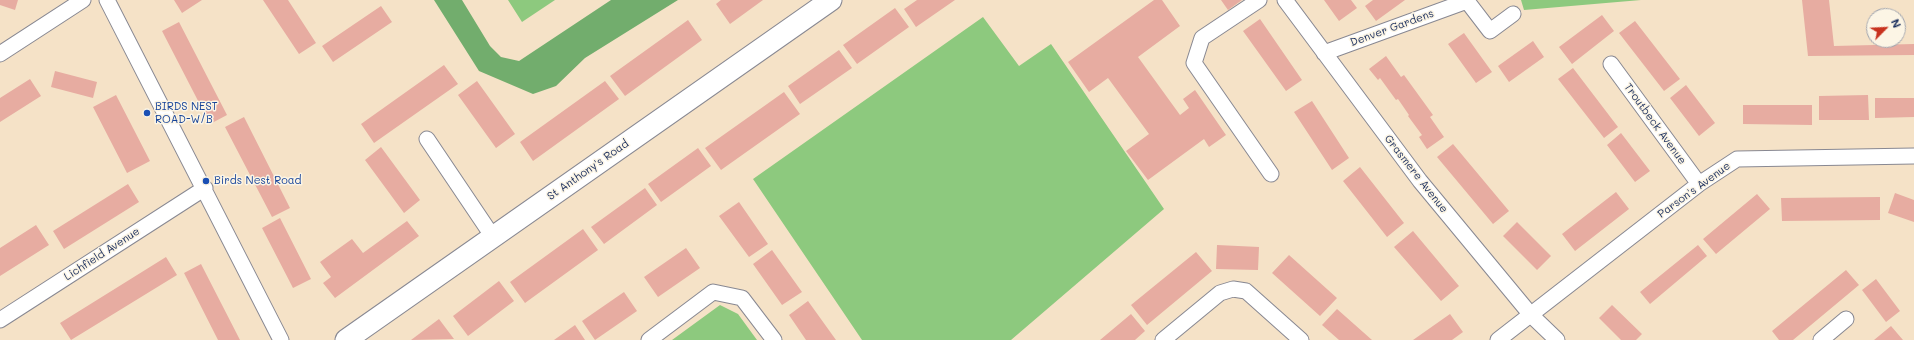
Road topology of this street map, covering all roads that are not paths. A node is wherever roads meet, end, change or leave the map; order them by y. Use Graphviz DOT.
graph roads {
  1 [pos="83,0"];
  2 [pos="107,0"];
  3 [pos="831,0"];
  4 [pos="1259,0"];
  5 [pos="1285,0"];
  6 [pos="1513,14"];
  7 [pos="1324,53"];
  8 [pos="0,54"];
  9 [pos="1611,64"];
  10 [pos="427,139"];
  11 [pos="1914,156"];
  12 [pos="1271,174"];
  13 [pos="1699,184"];
  14 [pos="205,188"];
  15 [pos="493,237"];
  16 [pos="1531,315"];
  17 [pos="1846,319"];
  18 [pos="0,320"];
  19 [pos="281,340"];
  20 [pos="346,340"];
  21 [pos="649,340"];
  22 [pos="774,340"];
  23 [pos="1163,340"];
  24 [pos="1301,340"];
  25 [pos="1498,340"];
  26 [pos="1557,340"];
  27 [pos="1821,340"];
  1 -- 8 [label="street"];
  2 -- 14 [label="street"];
  3 -- 15 [label="street, St Anthony's Road"];
  4 -- 12 [label="street"];
  5 -- 7 [label="street, Grasmere Avenue"];
  6 -- 7 [label="street, Denver Gardens"];
  7 -- 16 [label="street, Grasmere Avenue"];
  9 -- 13 [label="street, Troutbeck Avenue"];
  10 -- 15 [label="street"];
  11 -- 13 [label="street, Parson's Avenue"];
  13 -- 16 [label="street, Parson's Avenue"];
  14 -- 18 [label="street, Lichfield Avenue"];
  14 -- 19 [label="street"];
  15 -- 20 [label="street, St Anthony's Road"];
  16 -- 25 [label="street, Parson's Avenue"];
  16 -- 26 [label="street, Grasmere Avenue"];
  17 -- 27 [label="street"];
  21 -- 22 [label="street"];
  23 -- 24 [label="street"];
}
